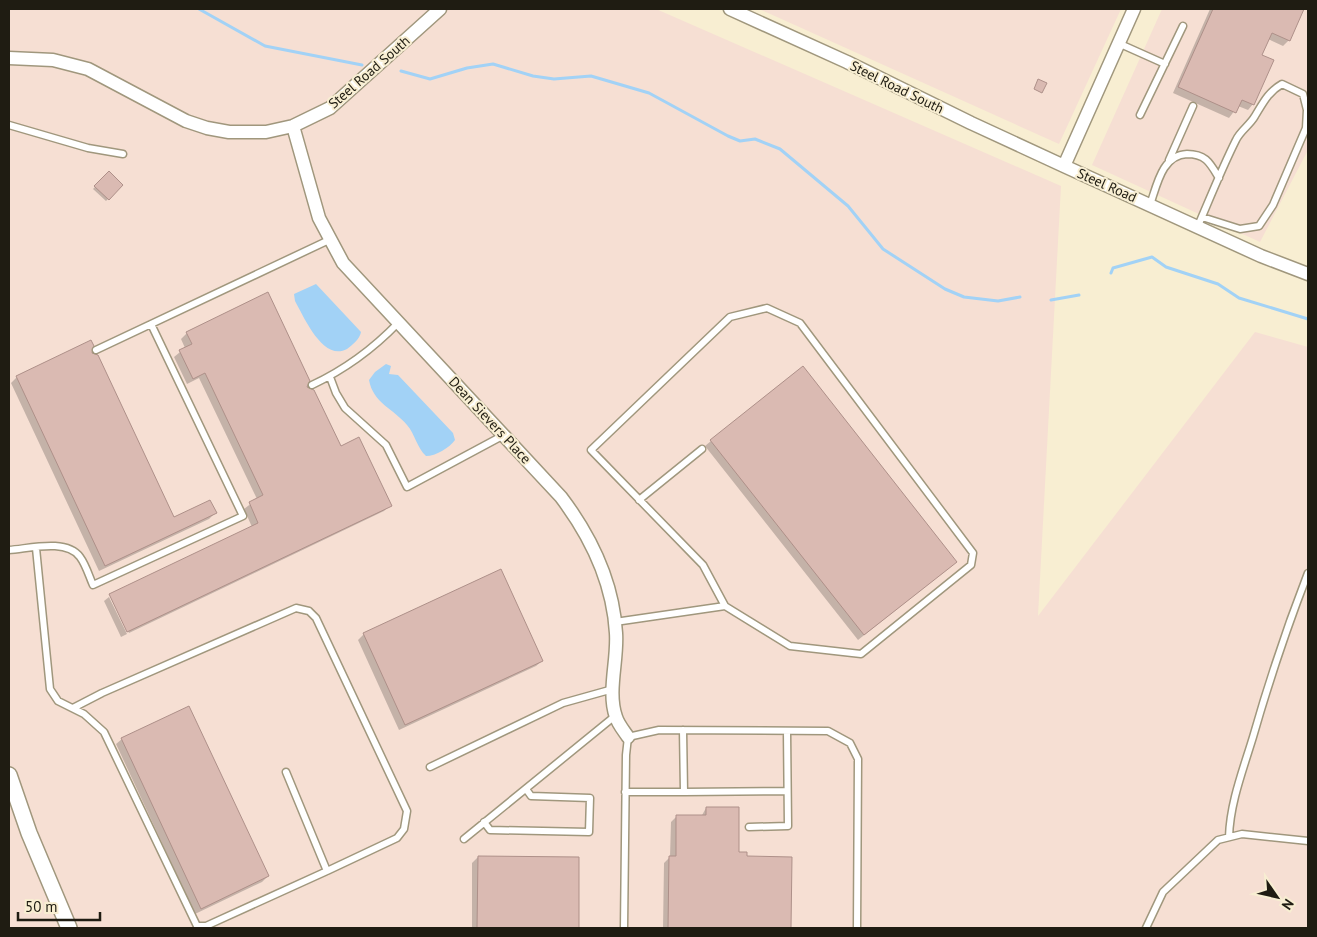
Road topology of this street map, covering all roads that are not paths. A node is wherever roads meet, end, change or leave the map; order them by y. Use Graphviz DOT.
graph roads {
  1 [pos="440,9"];
  2 [pos="730,9"];
  3 [pos="1134,9"];
  4 [pos="1183,26"];
  5 [pos="1118,43"];
  6 [pos="9,58"];
  7 [pos="1164,64"];
  8 [pos="1193,106"];
  9 [pos="1140,115"];
  10 [pos="9,125"];
  11 [pos="293,126"];
  12 [pos="122,154"];
  13 [pos="1168,161"];
  14 [pos="1064,166"];
  15 [pos="1219,178"];
  16 [pos="1150,205"];
  17 [pos="1200,222"];
  18 [pos="329,240"];
  19 [pos="1308,274"];
  20 [pos="398,323"];
  21 [pos="151,324"];
  22 [pos="96,350"];
  23 [pos="330,377"];
  24 [pos="312,385"];
  25 [pos="504,435"];
  26 [pos="702,449"];
  27 [pos="640,500"];
  28 [pos="36,548"];
  29 [pos="9,550"];
  30 [pos="1308,573"];
  31 [pos="725,606"];
  32 [pos="615,622"];
  33 [pos="614,689"];
  34 [pos="73,708"];
  35 [pos="615,716"];
  36 [pos="683,730"];
  37 [pos="787,730"];
  38 [pos="628,737"];
  39 [pos="430,766"];
  40 [pos="286,772"];
  41 [pos="9,775"];
  42 [pos="526,788"];
  43 [pos="788,791"];
  44 [pos="625,792"];
  45 [pos="684,792"];
  46 [pos="484,822"];
  47 [pos="749,827"];
  48 [pos="1229,837"];
  49 [pos="464,839"];
  50 [pos="1308,841"];
  51 [pos="327,871"];
  52 [pos="69,928"];
  53 [pos="624,928"];
  54 [pos="857,928"];
  55 [pos="1146,928"];
  1 -- 11 [label="street, Steel Road South"];
  2 -- 14 [label="street, Steel Road South"];
  3 -- 5 [label="street, Steel Road"];
  4 -- 7 [label="lane"];
  5 -- 7 [label="lane"];
  5 -- 14 [label="street, Steel Road"];
  6 -- 11 [label="street, Steel Road South"];
  7 -- 9 [label="lane"];
  8 -- 13 [label="lane"];
  10 -- 12 [label="lane"];
  11 -- 18 [label="street, Dean Sievers Place"];
  13 -- 15 [label="lane"];
  13 -- 16 [label="lane"];
  14 -- 16 [label="street, Steel Road"];
  15 -- 17 [label="lane"];
  15 -- 17 [label="lane"];
  16 -- 17 [label="street, Steel Road"];
  17 -- 19 [label="street, Steel Road"];
  18 -- 20 [label="street, Dean Sievers Place"];
  18 -- 21 [label="lane"];
  20 -- 23 [label="lane"];
  20 -- 25 [label="street, Dean Sievers Place"];
  21 -- 22 [label="lane"];
  21 -- 28 [label="lane"];
  23 -- 24 [label="lane"];
  23 -- 25 [label="lane"];
  25 -- 32 [label="street, Dean Sievers Place"];
  26 -- 27 [label="lane"];
  27 -- 31 [label="lane"];
  27 -- 31 [label="lane"];
  28 -- 29 [label="lane"];
  28 -- 34 [label="lane"];
  30 -- 48 [label="lane"];
  31 -- 32 [label="lane"];
  32 -- 33 [label="street, Dean Sievers Place"];
  33 -- 35 [label="street, Dean Sievers Place"];
  33 -- 39 [label="lane"];
  34 -- 51 [label="lane"];
  34 -- 51 [label="lane"];
  35 -- 38 [label="street, Dean Sievers Place"];
  35 -- 42 [label="lane"];
  36 -- 37 [label="lane"];
  36 -- 38 [label="lane"];
  36 -- 45 [label="lane"];
  37 -- 43 [label="lane"];
  37 -- 54 [label="lane"];
  38 -- 44 [label="lane"];
  40 -- 51 [label="lane"];
  41 -- 52 [label="street"];
  42 -- 46 [label="lane"];
  42 -- 46 [label="lane"];
  43 -- 45 [label="lane"];
  43 -- 47 [label="lane"];
  44 -- 45 [label="lane"];
  44 -- 53 [label="lane"];
  46 -- 49 [label="lane"];
  48 -- 50 [label="lane"];
  48 -- 55 [label="lane"];
}
